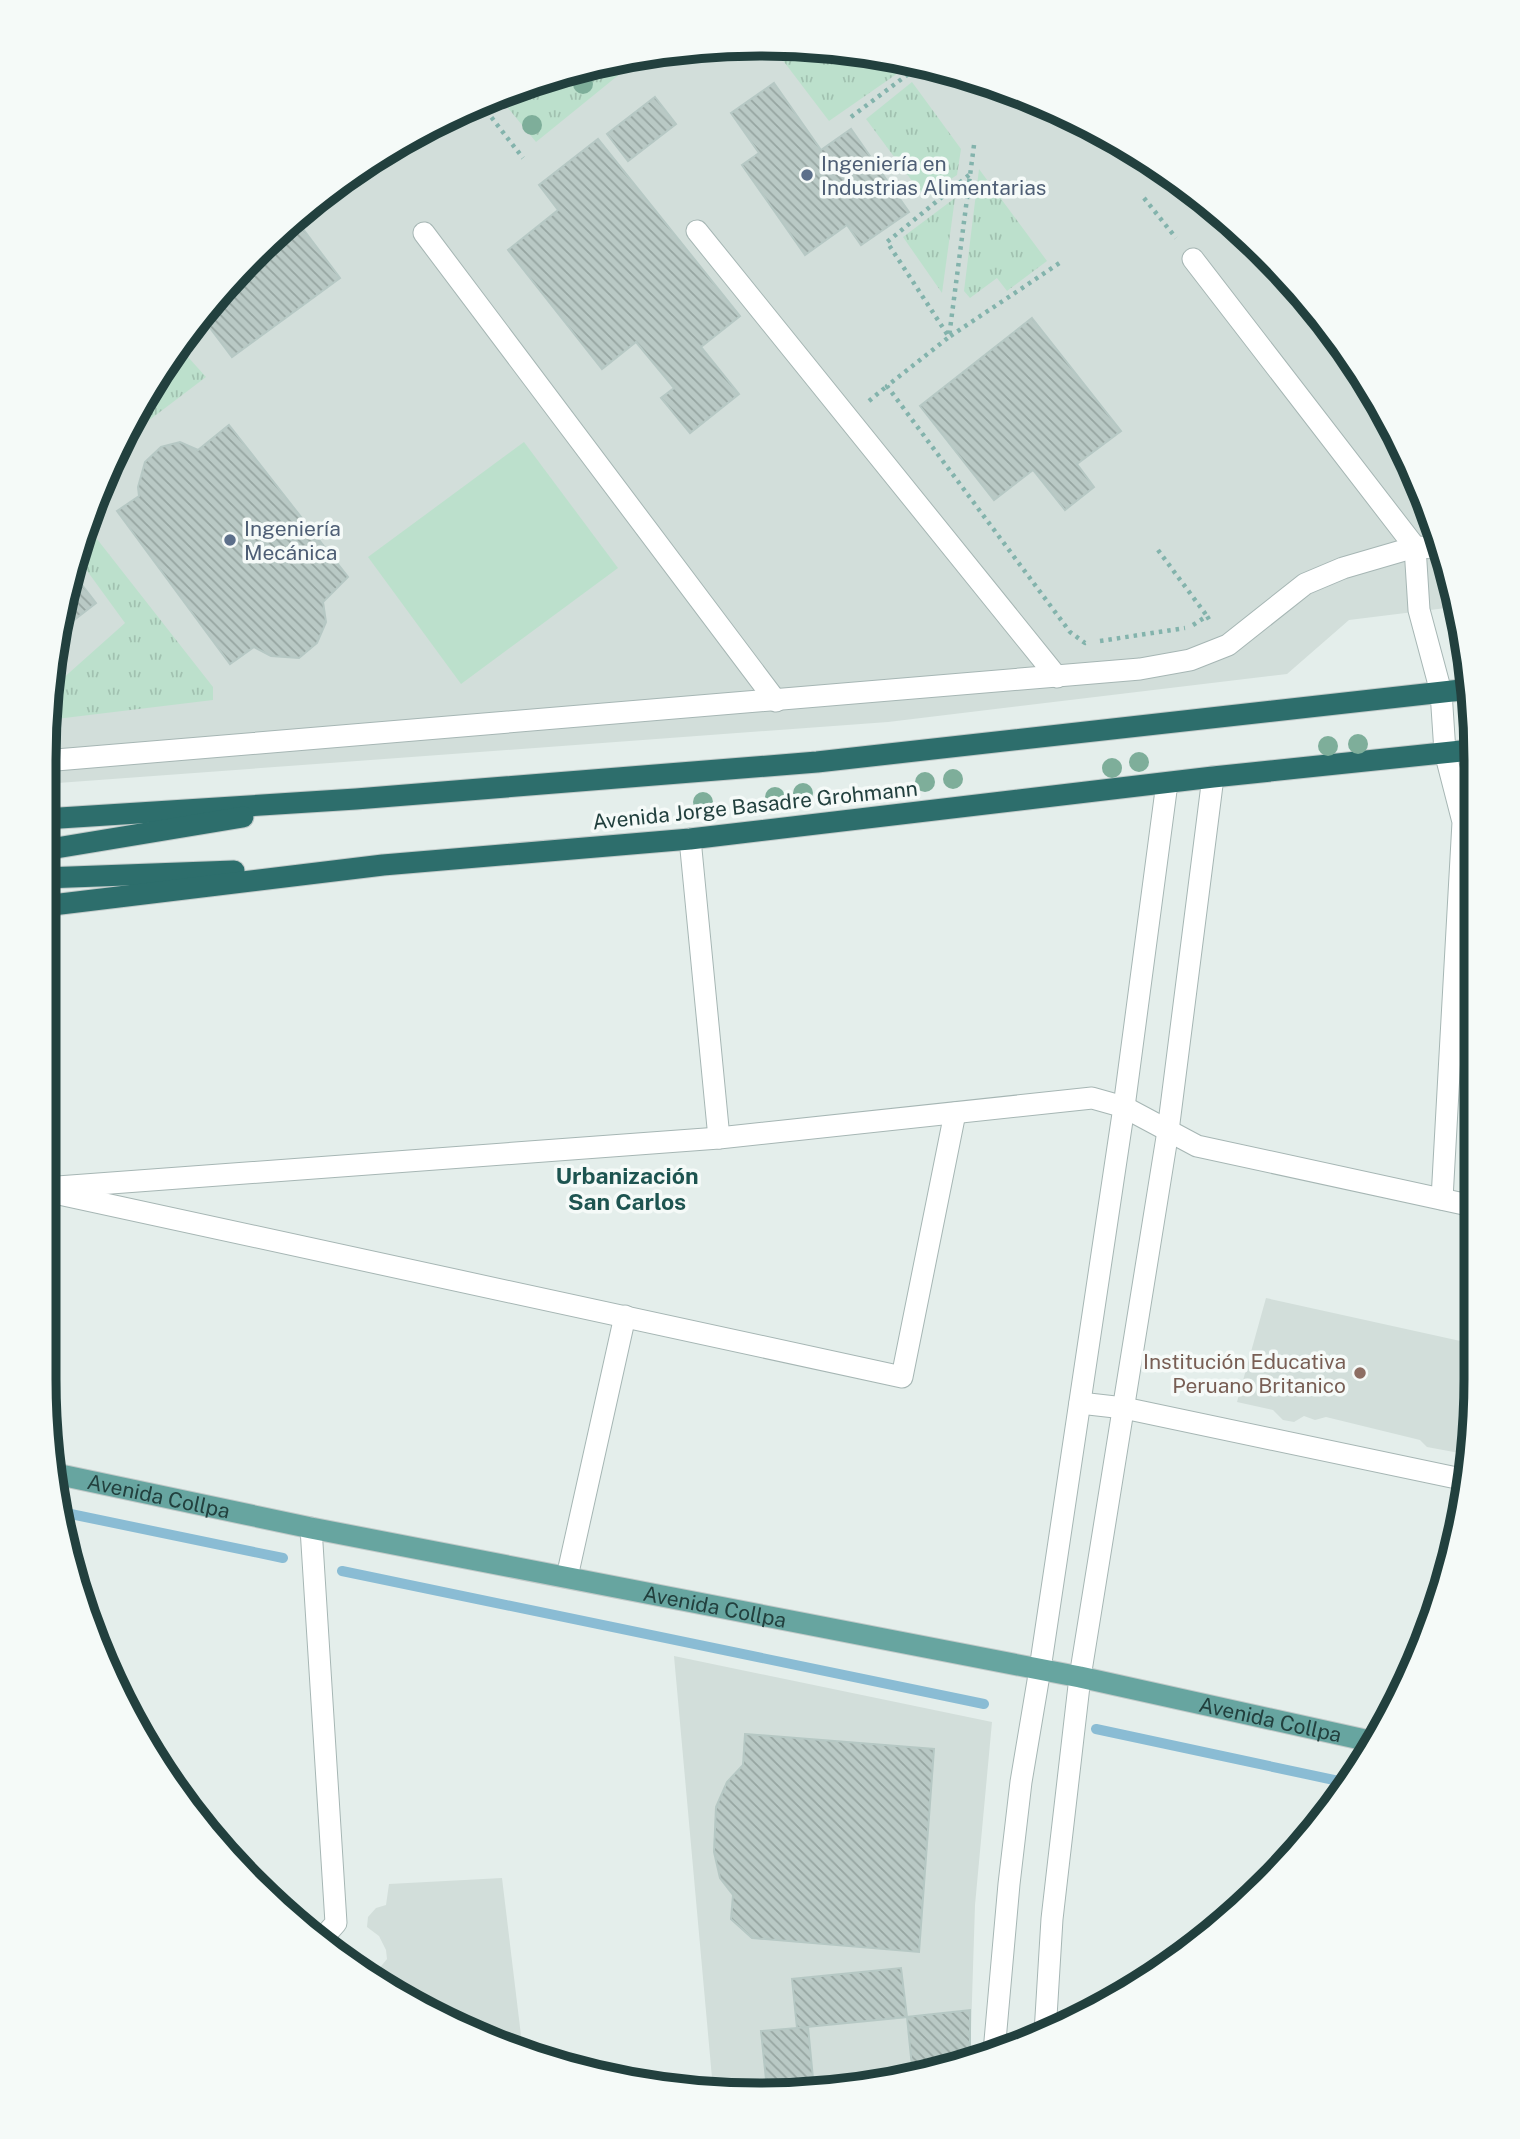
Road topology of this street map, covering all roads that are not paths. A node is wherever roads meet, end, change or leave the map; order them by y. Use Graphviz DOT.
graph roads {
  1 [pos="698,231"];
  2 [pos="424,233"];
  3 [pos="1193,258"];
  4 [pos="1415,547"];
  5 [pos="1431,548"];
  6 [pos="1057,677"];
  7 [pos="1460,690"];
  8 [pos="1441,692"];
  9 [pos="776,701"];
  10 [pos="1464,751"];
  11 [pos="1445,752"];
  12 [pos="56,760"];
  13 [pos="1213,777"];
  14 [pos="1167,783"];
  15 [pos="356,799"];
  16 [pos="56,818"];
  17 [pos="690,839"];
  18 [pos="56,848"];
  19 [pos="383,865"];
  20 [pos="56,878"];
  21 [pos="56,905"];
  22 [pos="1124,1107"];
  23 [pos="955,1113"];
  24 [pos="1168,1131"];
  25 [pos="719,1138"];
  26 [pos="56,1188"];
  27 [pos="56,1192"];
  28 [pos="1442,1199"];
  29 [pos="1464,1204"];
  30 [pos="625,1317"];
  31 [pos="1080,1403"];
  32 [pos="1124,1408"];
  33 [pos="63,1475"];
  34 [pos="1457,1478"];
  35 [pos="311,1528"];
  36 [pos="567,1577"];
  37 [pos="1040,1669"];
  38 [pos="1080,1677"];
  39 [pos="1364,1740"];
  40 [pos="326,1934"];
  41 [pos="1046,2021"];
  42 [pos="995,2042"];
  1 -- 6 [label="street"];
  2 -- 9 [label="street"];
  3 -- 4 [label="street"];
  4 -- 5 [label="street"];
  4 -- 6 [label="street"];
  4 -- 8 [label="street"];
  6 -- 9 [label="street"];
  7 -- 8 [label="highway, Avenida Jorge Basadre Grohmann"];
  8 -- 11 [label="street"];
  8 -- 15 [label="highway, Avenida Jorge Basadre Grohmann"];
  9 -- 12 [label="street"];
  10 -- 11 [label="highway, Avenida Jorge Basadre Grohmann"];
  11 -- 13 [label="highway, Avenida Jorge Basadre Grohmann"];
  11 -- 28 [label="street"];
  13 -- 14 [label="highway, Avenida Jorge Basadre Grohmann"];
  13 -- 24 [label="street"];
  14 -- 17 [label="highway, Avenida Jorge Basadre Grohmann"];
  14 -- 22 [label="street"];
  15 -- 16 [label="highway, Avenida Jorge Basadre Grohmann"];
  15 -- 18 [label="highway"];
  17 -- 19 [label="highway, Avenida Jorge Basadre Grohmann"];
  17 -- 25 [label="street"];
  19 -- 20 [label="highway"];
  19 -- 21 [label="highway, Avenida Jorge Basadre Grohmann"];
  22 -- 23 [label="street"];
  22 -- 24 [label="street"];
  22 -- 31 [label="street"];
  23 -- 25 [label="street"];
  23 -- 30 [label="street"];
  24 -- 28 [label="street"];
  24 -- 32 [label="street"];
  25 -- 26 [label="street"];
  27 -- 30 [label="street"];
  28 -- 29 [label="street"];
  30 -- 36 [label="street"];
  31 -- 32 [label="street"];
  31 -- 37 [label="street"];
  32 -- 34 [label="street"];
  32 -- 38 [label="street"];
  33 -- 35 [label="main road, Avenida Collpa"];
  35 -- 36 [label="main road, Avenida Collpa"];
  35 -- 40 [label="street"];
  36 -- 37 [label="main road, Avenida Collpa"];
  37 -- 38 [label="main road, Avenida Collpa"];
  37 -- 42 [label="street"];
  38 -- 39 [label="main road, Avenida Collpa"];
  38 -- 41 [label="street"];
}
